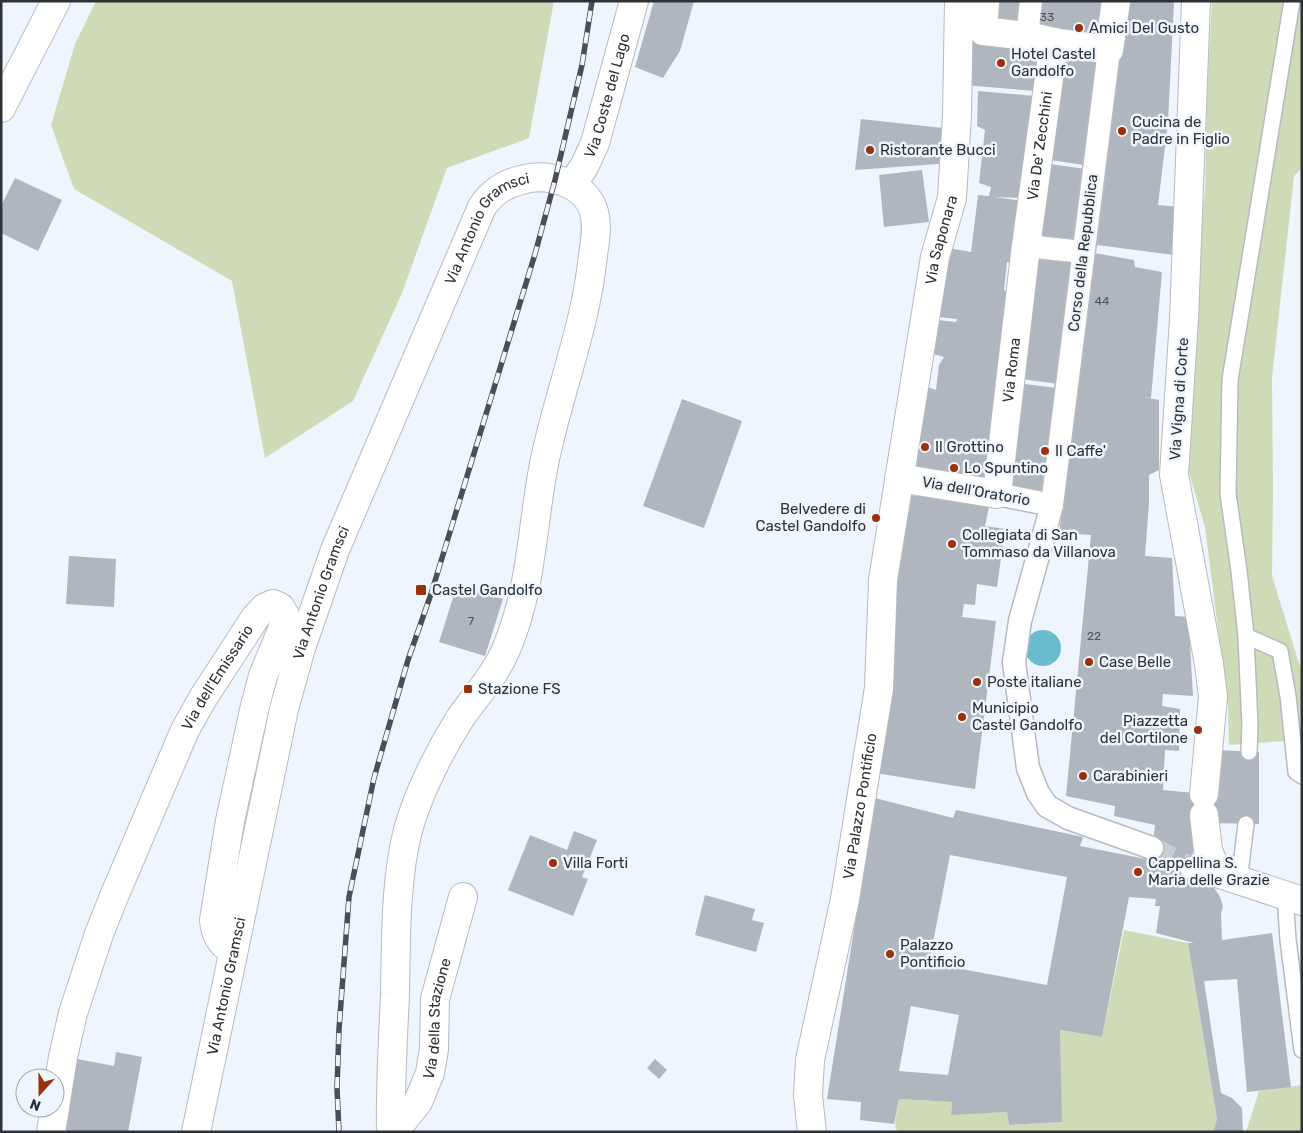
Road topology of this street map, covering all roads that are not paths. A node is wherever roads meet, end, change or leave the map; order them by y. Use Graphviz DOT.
graph roads {
  1 [pos="56,1"];
  2 [pos="634,1"];
  3 [pos="960,1"];
  4 [pos="985,1"];
  5 [pos="1031,1"];
  6 [pos="1116,1"];
  7 [pos="1196,1"];
  8 [pos="1292,1"];
  9 [pos="1296,20"];
  10 [pos="1027,36"];
  11 [pos="1054,42"];
  12 [pos="1109,50"];
  13 [pos="1,108"];
  14 [pos="572,184"];
  15 [pos="1026,246"];
  16 [pos="1083,252"];
  17 [pos="899,478"];
  18 [pos="997,494"];
  19 [pos="1052,505"];
  20 [pos="1246,636"];
  21 [pos="1249,752"];
  22 [pos="1302,776"];
  23 [pos="1246,824"];
  24 [pos="1152,848"];
  25 [pos="1216,874"];
  26 [pos="463,897"];
  27 [pos="1293,898"];
  28 [pos="233,952"];
  29 [pos="1302,1050"];
  30 [pos="62,1068"];
  31 [pos="53,1118"];
  32 [pos="51,1132"];
  33 [pos="196,1132"];
  34 [pos="393,1132"];
  35 [pos="812,1132"];
  1 -- 13 [label="street"];
  2 -- 14 [label="street, Via Coste del Lago"];
  3 -- 17 [label="street, Via Saponara"];
  4 -- 10 [label="street"];
  5 -- 10 [label="street"];
  6 -- 12 [label="street, Corso della Repubblica"];
  7 -- 25 [label="street, Via Vigna di Corte"];
  8 -- 9 [label="lane"];
  9 -- 20 [label="lane"];
  10 -- 11 [label="street"];
  11 -- 12 [label="street"];
  11 -- 15 [label="street, Via De' Zecchini"];
  12 -- 16 [label="street, Corso della Repubblica"];
  14 -- 28 [label="street, Via Antonio Gramsci"];
  14 -- 34 [label="street"];
  15 -- 16 [label="street"];
  15 -- 18 [label="street, Via Roma"];
  16 -- 19 [label="street, Corso della Repubblica"];
  17 -- 18 [label="street, Via dell'Oratorio"];
  17 -- 35 [label="street, Via Palazzo Pontificio"];
  18 -- 19 [label="street, Via dell'Oratorio"];
  19 -- 24 [label="street, Corso della Repubblica"];
  20 -- 21 [label="lane"];
  20 -- 22 [label="lane"];
  23 -- 25 [label="lane"];
  25 -- 27 [label="street"];
  26 -- 34 [label="street, Via della Stazione"];
  27 -- 29 [label="lane"];
  28 -- 30 [label="street, Via dell'Emissario"];
  28 -- 33 [label="street, Via Antonio Gramsci"];
  31 -- 32 [label="street, Via dell'Emissario"];
}
